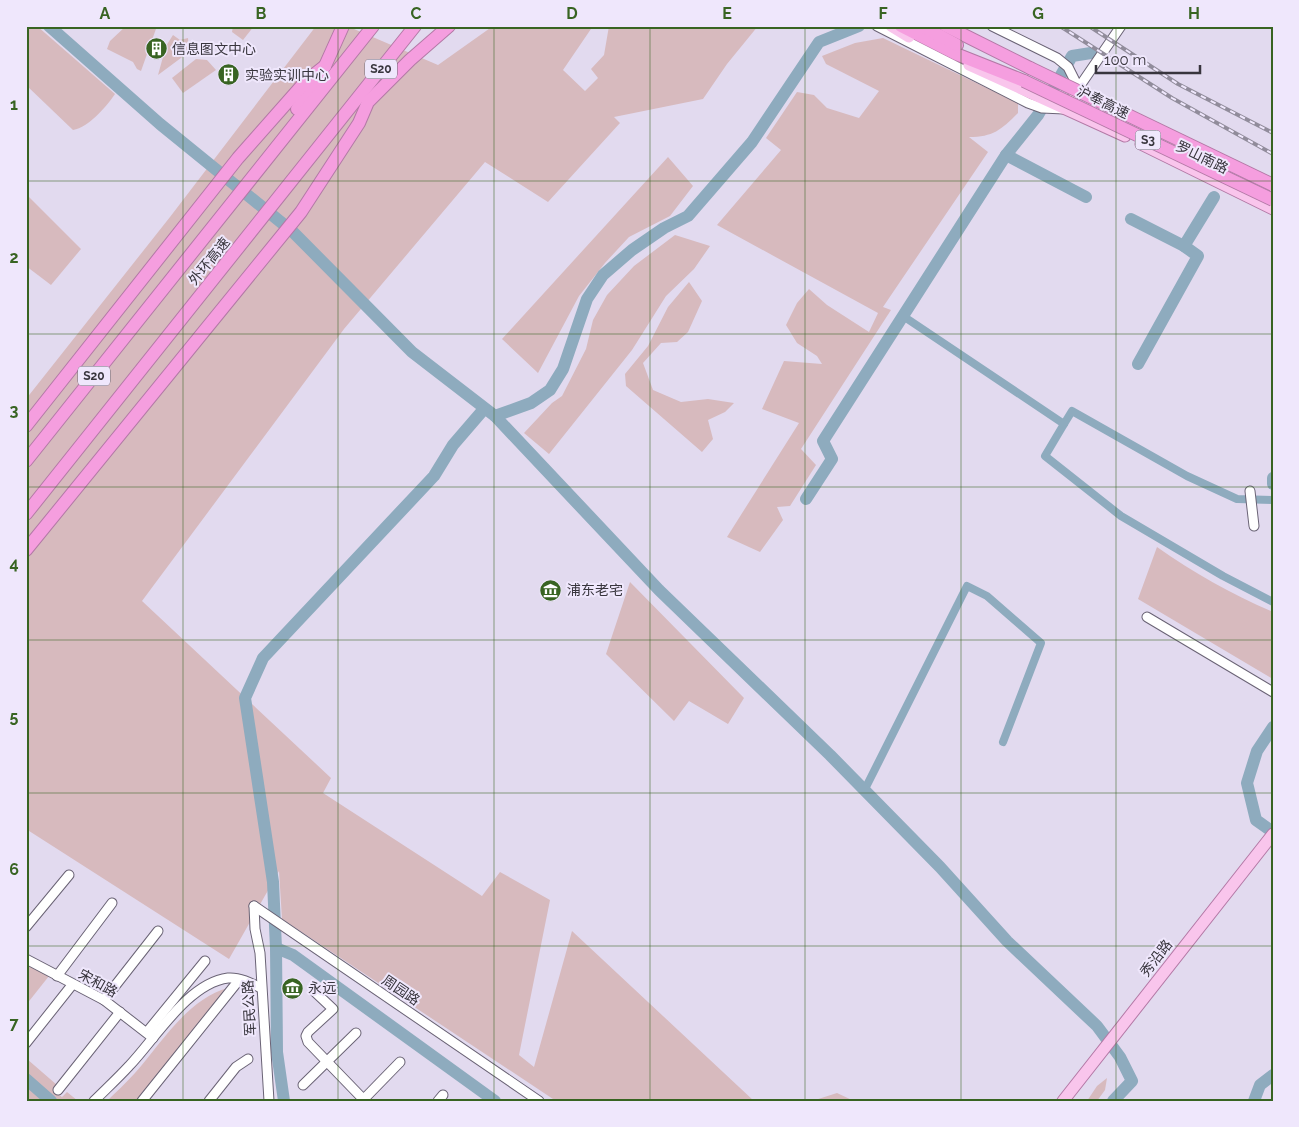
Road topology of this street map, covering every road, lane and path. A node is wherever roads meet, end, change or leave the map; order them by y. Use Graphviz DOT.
graph roads {
  1 [pos="343,26"];
  2 [pos="373,26"];
  3 [pos="416,26"];
  4 [pos="449,26"];
  5 [pos="877,26"];
  6 [pos="891,26"];
  7 [pos="922,26"];
  8 [pos="940,26"];
  9 [pos="946,26"];
  10 [pos="961,26"];
  11 [pos="992,26"];
  12 [pos="1122,26"];
  13 [pos="904,34"];
  14 [pos="325,66"];
  15 [pos="1030,68"];
  16 [pos="1024,80"];
  17 [pos="1073,88"];
  18 [pos="368,102"];
  19 [pos="1064,109"];
  20 [pos="348,112"];
  21 [pos="288,132"];
  22 [pos="1273,179"];
  23 [pos="1273,185"];
  24 [pos="1273,200"];
  25 [pos="1273,209"];
  26 [pos="26,426"];
  27 [pos="26,461"];
  28 [pos="1250,491"];
  29 [pos="26,514"];
  30 [pos="1254,526"];
  31 [pos="26,550"];
  32 [pos="1147,617"];
  33 [pos="1270,690"];
  34 [pos="1273,834"];
  35 [pos="69,875"];
  36 [pos="112,903"];
  37 [pos="254,910"];
  38 [pos="26,927"];
  39 [pos="158,931"];
  40 [pos="26,959"];
  41 [pos="205,961"];
  42 [pos="57,976"];
  43 [pos="239,980"];
  44 [pos="72,985"];
  45 [pos="261,988"];
  46 [pos="315,992"];
  47 [pos="104,1000"];
  48 [pos="120,1012"];
  49 [pos="356,1032"];
  50 [pos="150,1035"];
  51 [pos="26,1043"];
  52 [pos="248,1059"];
  53 [pos="327,1061"];
  54 [pos="400,1062"];
  55 [pos="303,1085"];
  56 [pos="58,1090"];
  57 [pos="364,1100"];
  58 [pos="94,1101"];
  59 [pos="142,1101"];
  60 [pos="209,1101"];
  61 [pos="268,1101"];
  62 [pos="539,1101"];
  63 [pos="1063,1101"];
  1 -- 14 [label="highway"];
  2 -- 21 [label="highway, 外环高速 / S20"];
  3 -- 20 [label="highway, 外环高速 / S20"];
  4 -- 18 [label="highway"];
  5 -- 13 [label="street"];
  6 -- 13 [label="main road, 罗山南路"];
  7 -- 16 [label="highway, 沪奉高速 / S3"];
  8 -- 17 [label="main road, 罗山南路, bridge"];
  9 -- 15 [label="highway, 沪奉高速 / S3"];
  10 -- 15 [label="highway"];
  11 -- 17 [label="street"];
  12 -- 17 [label="street"];
  13 -- 16 [label="highway"];
  13 -- 19 [label="main road, 罗山南路"];
  14 -- 21 [label="highway"];
  14 -- 26 [label="highway"];
  15 -- 23 [label="highway, 沪奉高速 / S3, bridge"];
  16 -- 24 [label="highway, 沪奉高速 / S3, bridge"];
  17 -- 19 [label="street"];
  17 -- 22 [label="main road, 罗山南路"];
  18 -- 20 [label="highway"];
  18 -- 31 [label="highway"];
  19 -- 25 [label="main road, 罗山南路"];
  20 -- 29 [label="highway, 外环高速 / S20"];
  21 -- 27 [label="highway, 外环高速 / S20"];
  28 -- 30 [label="street"];
  32 -- 33 [label="street"];
  34 -- 63 [label="main road, 秀沿路"];
  35 -- 38 [label="street"];
  36 -- 42 [label="street"];
  37 -- 45 [label="street, 军民公路"];
  37 -- 62 [label="street, 周园路"];
  39 -- 47 [label="street"];
  40 -- 42 [label="street, 宋和路"];
  41 -- 50 [label="street"];
  42 -- 44 [label="street, 宋和路"];
  43 -- 45 [label="street"];
  43 -- 50 [label="street"];
  43 -- 59 [label="street"];
  44 -- 47 [label="street, 宋和路"];
  44 -- 51 [label="street"];
  45 -- 61 [label="street, 军民公路"];
  46 -- 53 [label="street"];
  47 -- 48 [label="street, 宋和路"];
  48 -- 50 [label="street, 宋和路"];
  48 -- 56 [label="street"];
  49 -- 53 [label="street"];
  50 -- 58 [label="street"];
  52 -- 60 [label="street"];
  53 -- 55 [label="street"];
  53 -- 57 [label="street"];
  54 -- 57 [label="street"];
}
